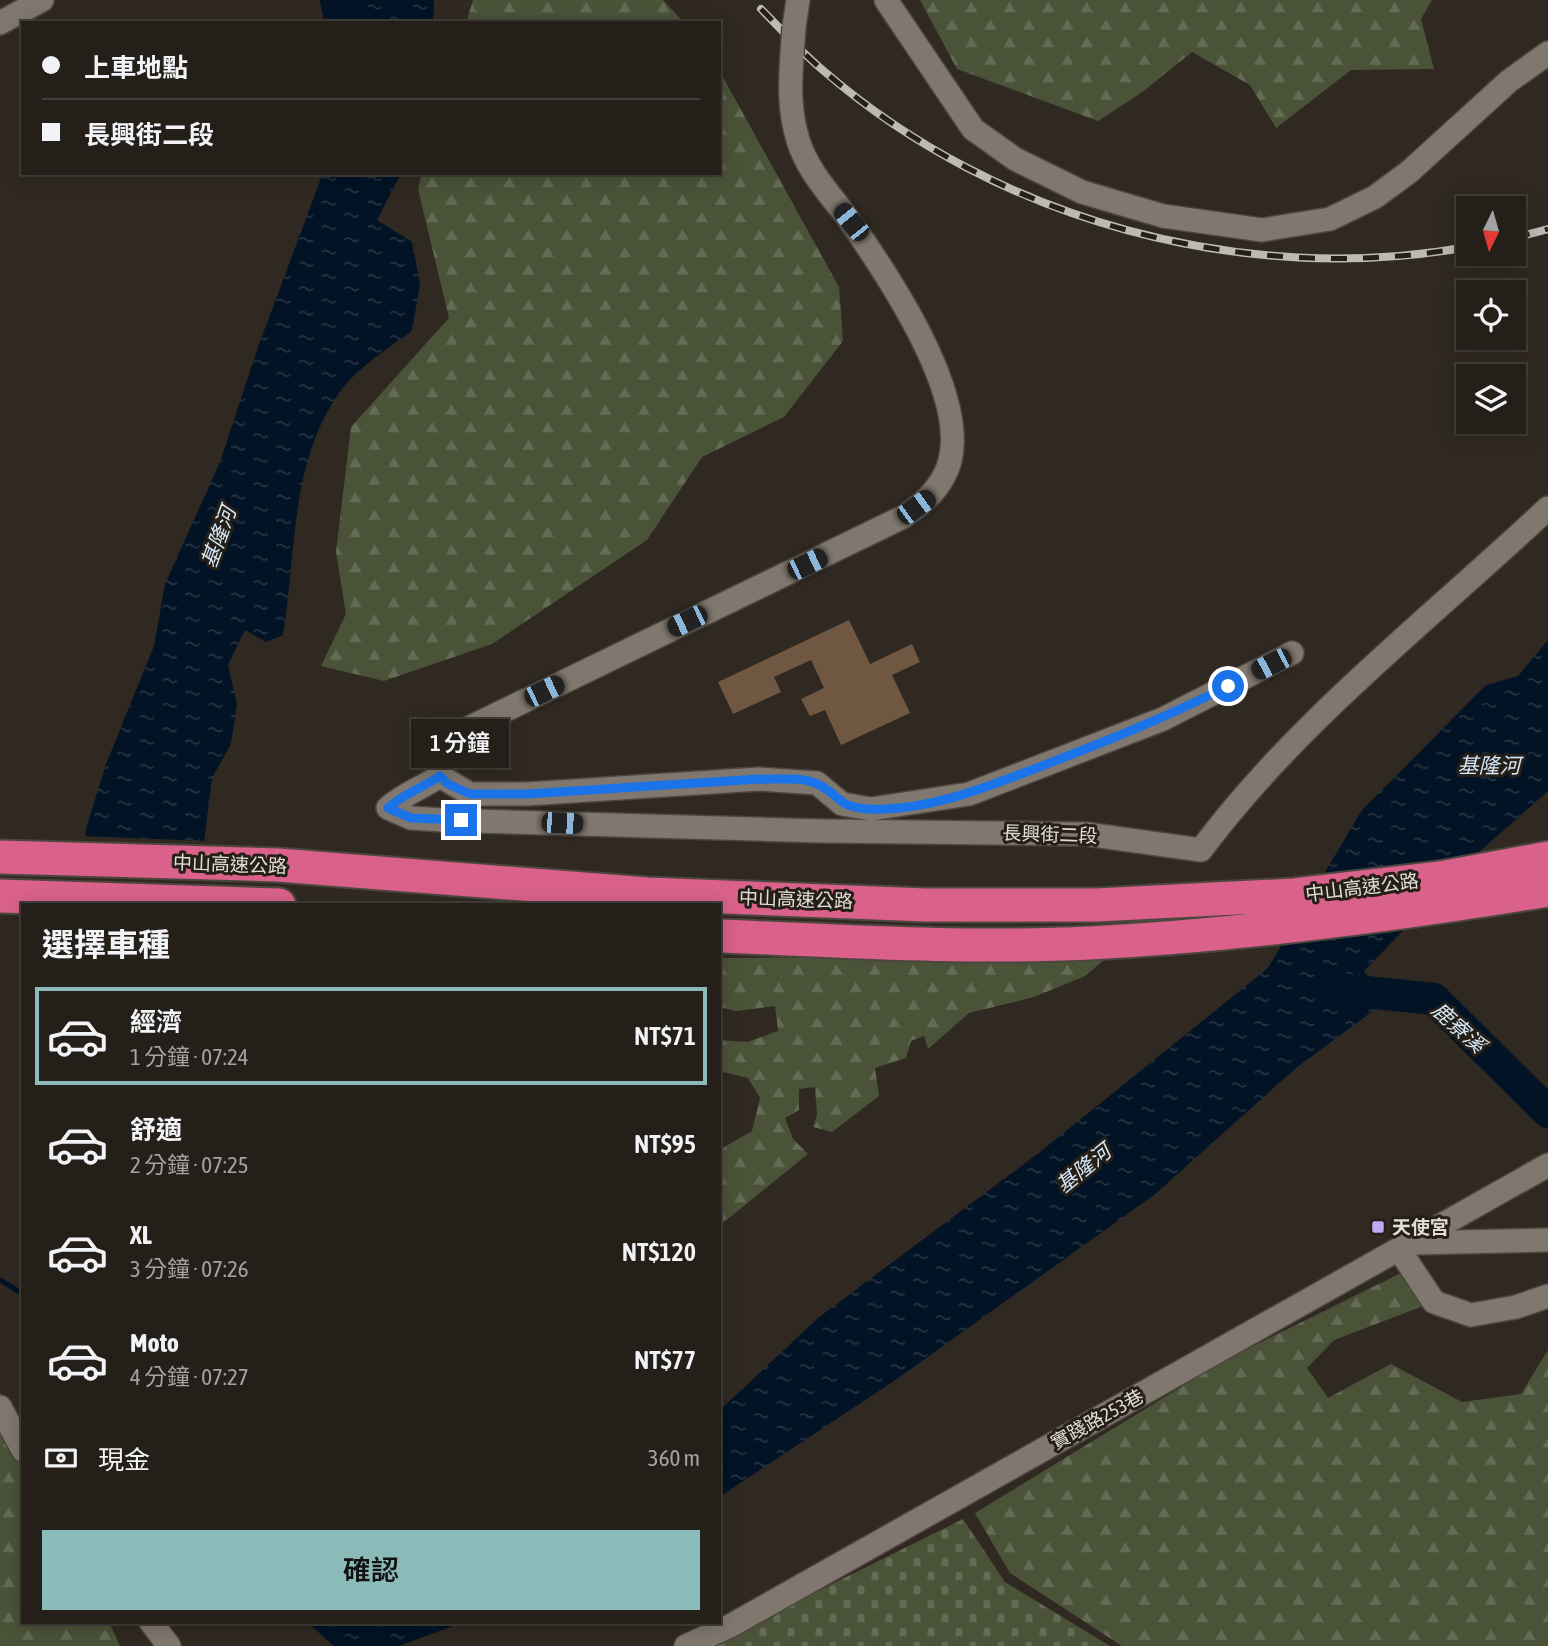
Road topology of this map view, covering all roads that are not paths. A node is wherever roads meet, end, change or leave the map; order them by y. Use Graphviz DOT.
graph roads {
  1 [pos="42,0"];
  2 [pos="798,0"];
  3 [pos="887,0"];
  4 [pos="0,23"];
  5 [pos="1548,53"];
  6 [pos="1548,508"];
  7 [pos="1292,653"];
  8 [pos="440,776"];
  9 [pos="0,857"];
  10 [pos="1548,858"];
  11 [pos="1548,890"];
  12 [pos="0,896"];
  13 [pos="216,903"];
  14 [pos="721,936"];
  15 [pos="1548,1165"];
  16 [pos="1468,1211"];
  17 [pos="1548,1240"];
  18 [pos="1471,1242"];
  19 [pos="1406,1247"];
  20 [pos="1548,1296"];
  21 [pos="0,1407"];
  22 [pos="21,1446"];
  23 [pos="152,1624"];
  24 [pos="169,1646"];
  25 [pos="686,1646"];
  1 -- 4 [label="street"];
  2 -- 8 [label="street, bridge"];
  3 -- 5 [label="street"];
  6 -- 8 [label="street, 長興街二段"];
  7 -- 8 [label="street"];
  9 -- 10 [label="highway, 中山高速公路"];
  11 -- 14 [label="highway, 中山高速公路"];
  12 -- 13 [label="highway, 中山高速公路"];
  15 -- 16 [label="street, 實踐路253巷"];
  16 -- 18 [label="street"];
  16 -- 19 [label="street, 實踐路253巷"];
  17 -- 18 [label="street"];
  18 -- 19 [label="street"];
  19 -- 20 [label="street"];
  19 -- 25 [label="street, 實踐路253巷"];
  21 -- 22 [label="street"];
  23 -- 24 [label="street"];
}
